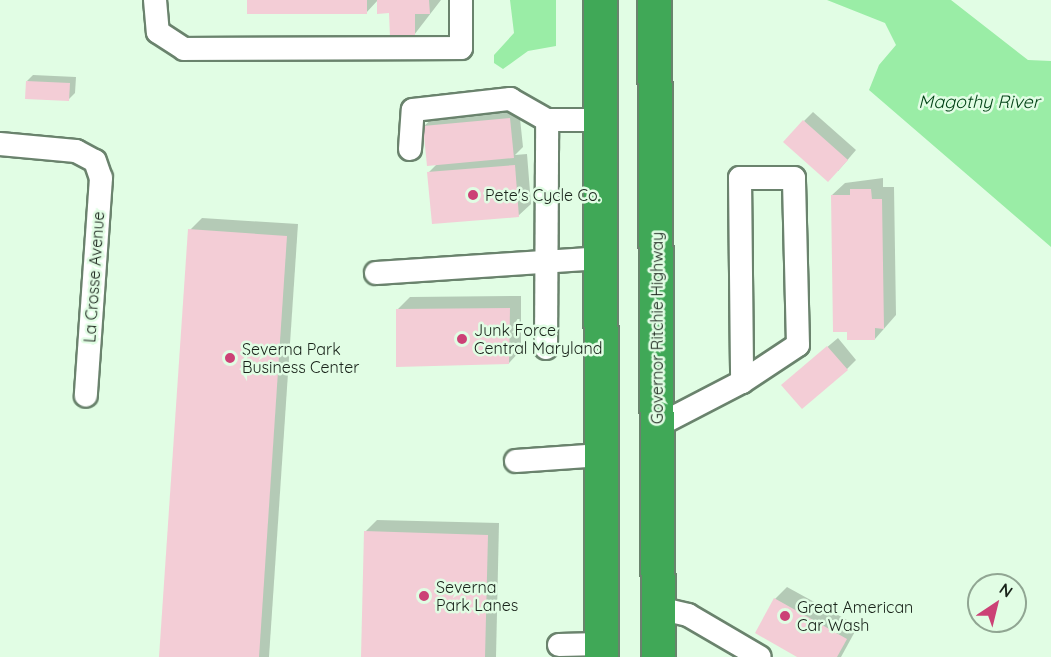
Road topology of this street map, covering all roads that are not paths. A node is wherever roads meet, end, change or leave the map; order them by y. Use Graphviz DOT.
graph roads {
  1 [pos="155,0"];
  2 [pos="461,0"];
  3 [pos="600,0"];
  4 [pos="654,0"];
  5 [pos="548,120"];
  6 [pos="600,120"];
  7 [pos="0,144"];
  8 [pos="410,149"];
  9 [pos="601,258"];
  10 [pos="550,263"];
  11 [pos="376,273"];
  12 [pos="546,348"];
  13 [pos="742,382"];
  14 [pos="86,395"];
  15 [pos="657,426"];
  16 [pos="601,455"];
  17 [pos="516,460"];
  18 [pos="658,608"];
  19 [pos="559,645"];
  20 [pos="601,650"];
  21 [pos="658,657"];
  22 [pos="760,657"];
  1 -- 2 [label="street"];
  3 -- 6 [label="highway"];
  4 -- 15 [label="highway, Governor Ritchie Highway"];
  5 -- 6 [label="street"];
  5 -- 8 [label="street"];
  5 -- 10 [label="street"];
  6 -- 9 [label="highway"];
  7 -- 14 [label="street, La Crosse Avenue"];
  9 -- 10 [label="street"];
  9 -- 16 [label="highway"];
  10 -- 11 [label="street"];
  10 -- 12 [label="street"];
  13 -- 13 [label="street"];
  13 -- 15 [label="street"];
  15 -- 18 [label="highway, Governor Ritchie Highway"];
  16 -- 17 [label="street"];
  16 -- 20 [label="highway"];
  18 -- 21 [label="highway, Governor Ritchie Highway"];
  18 -- 22 [label="street"];
  19 -- 20 [label="street"];
}
